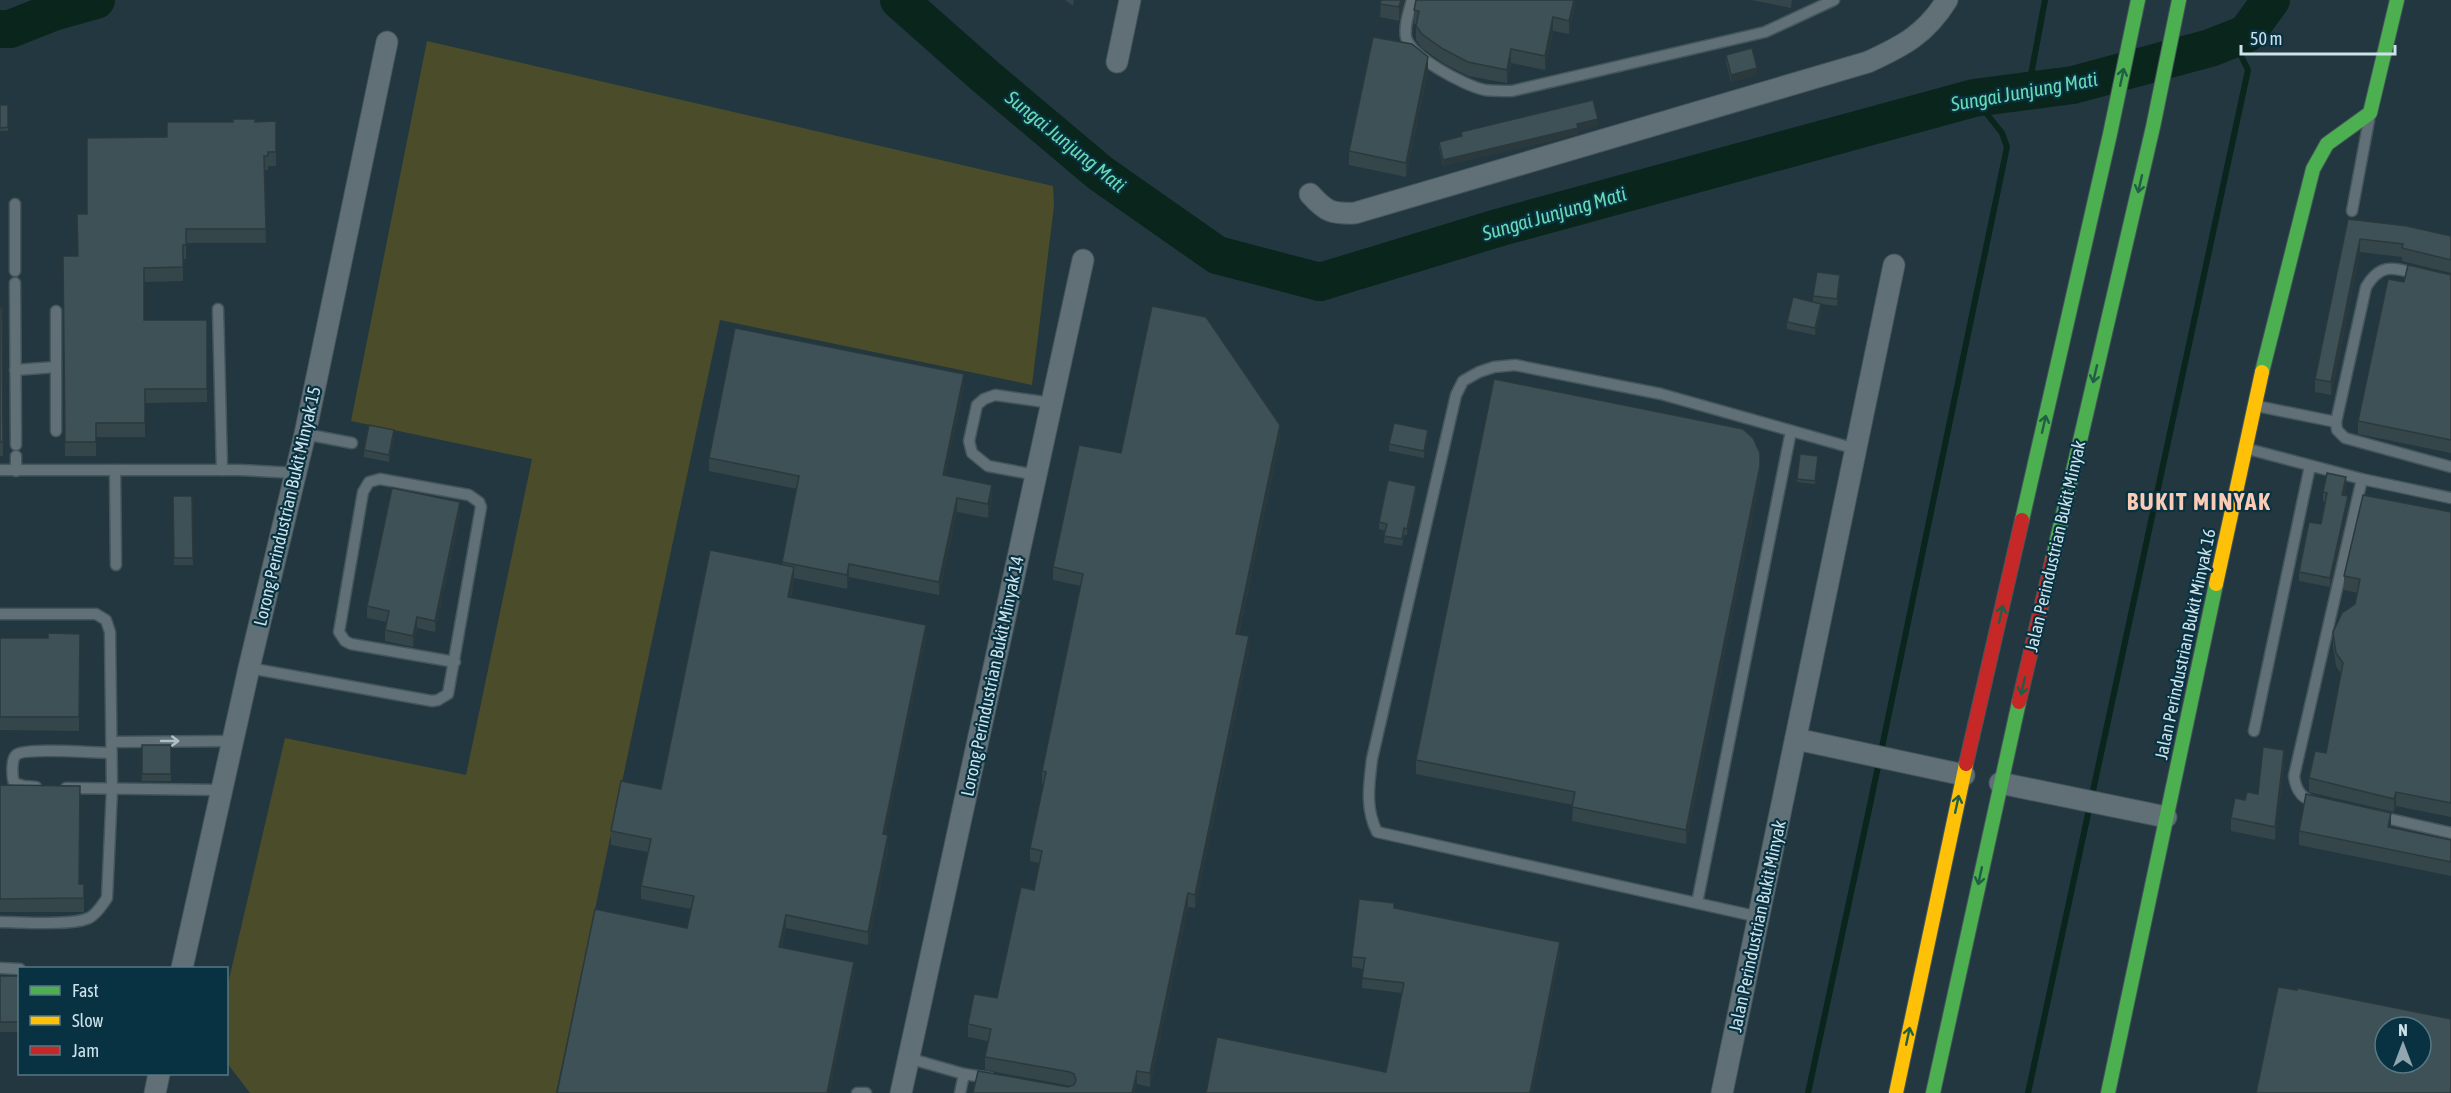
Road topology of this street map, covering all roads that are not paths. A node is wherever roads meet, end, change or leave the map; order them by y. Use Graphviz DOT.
graph roads {
  1 [pos="1130,0"];
  2 [pos="1412,0"];
  3 [pos="1834,0"];
  4 [pos="1947,0"];
  5 [pos="2138,0"];
  6 [pos="2179,0"];
  7 [pos="2397,0"];
  8 [pos="387,42"];
  9 [pos="1118,62"];
  10 [pos="2370,113"];
  11 [pos="1310,194"];
  12 [pos="15,204"];
  13 [pos="2352,211"];
  14 [pos="1083,260"];
  15 [pos="1894,265"];
  16 [pos="15,271"];
  17 [pos="2431,276"];
  18 [pos="15,283"];
  19 [pos="218,309"];
  20 [pos="56,311"];
  21 [pos="56,367"];
  22 [pos="15,370"];
  23 [pos="1052,403"];
  24 [pos="2254,405"];
  25 [pos="2336,422"];
  26 [pos="56,431"];
  27 [pos="1791,431"];
  28 [pos="305,434"];
  29 [pos="352,443"];
  30 [pos="2245,448"];
  31 [pos="1856,449"];
  32 [pos="2310,466"];
  33 [pos="2451,467"];
  34 [pos="115,470"];
  35 [pos="222,470"];
  36 [pos="0,471"];
  37 [pos="16,471"];
  38 [pos="296,473"];
  39 [pos="1036,475"];
  40 [pos="2362,479"];
  41 [pos="2451,498"];
  42 [pos="116,565"];
  43 [pos="0,614"];
  44 [pos="454,662"];
  45 [pos="249,668"];
  46 [pos="2254,731"];
  47 [pos="1796,740"];
  48 [pos="233,741"];
  49 [pos="111,742"];
  50 [pos="111,753"];
  51 [pos="1964,775"];
  52 [pos="2000,783"];
  53 [pos="111,789"];
  54 [pos="222,790"];
  55 [pos="2332,806"];
  56 [pos="2364,813"];
  57 [pos="2166,817"];
  58 [pos="2451,833"];
  59 [pos="1696,903"];
  60 [pos="1759,916"];
  61 [pos="0,922"];
  62 [pos="182,967"];
  63 [pos="0,969"];
  64 [pos="18,969"];
  65 [pos="908,1059"];
  66 [pos="964,1074"];
  67 [pos="159,1075"];
  68 [pos="999,1080"];
  69 [pos="155,1093"];
  70 [pos="857,1093"];
  71 [pos="866,1093"];
  72 [pos="901,1093"];
  73 [pos="960,1093"];
  74 [pos="1722,1093"];
  75 [pos="1896,1093"];
  76 [pos="1933,1093"];
  77 [pos="2108,1093"];
  1 -- 9 [label="street"];
  2 -- 3 [label="lane"];
  4 -- 11 [label="street"];
  51 -- 5 [label="main road, Jalan Perindustrian Bukit Minyak, one-way"];
  6 -- 52 [label="main road, Jalan Perindustrian Bukit Minyak, one-way"];
  7 -- 10 [label="main road"];
  8 -- 28 [label="street, Lorong Perindustrian Bukit Minyak 15"];
  10 -- 13 [label="lane"];
  10 -- 24 [label="main road, Jalan Perindustrian Bukit Minyak 16"];
  12 -- 16 [label="lane"];
  14 -- 23 [label="street, Lorong Perindustrian Bukit Minyak 14"];
  15 -- 31 [label="street, Jalan Perindustrian Bukit Minyak"];
  17 -- 25 [label="lane"];
  18 -- 22 [label="lane"];
  19 -- 35 [label="lane"];
  20 -- 21 [label="lane"];
  21 -- 22 [label="lane"];
  21 -- 26 [label="lane"];
  22 -- 37 [label="lane"];
  23 -- 39 [label="street, Lorong Perindustrian Bukit Minyak 14"];
  23 -- 39 [label="lane"];
  24 -- 25 [label="lane"];
  24 -- 30 [label="main road, Jalan Perindustrian Bukit Minyak 16"];
  25 -- 33 [label="lane"];
  27 -- 31 [label="lane"];
  27 -- 59 [label="lane"];
  27 -- 59 [label="lane"];
  28 -- 29 [label="lane"];
  28 -- 38 [label="street, Lorong Perindustrian Bukit Minyak 15"];
  30 -- 32 [label="lane"];
  30 -- 57 [label="main road, Jalan Perindustrian Bukit Minyak 16"];
  31 -- 47 [label="street, Jalan Perindustrian Bukit Minyak"];
  32 -- 40 [label="lane"];
  32 -- 46 [label="lane"];
  34 -- 35 [label="lane"];
  34 -- 37 [label="lane"];
  34 -- 42 [label="lane"];
  35 -- 38 [label="lane"];
  36 -- 37 [label="lane"];
  38 -- 45 [label="street, Lorong Perindustrian Bukit Minyak 15"];
  39 -- 65 [label="street, Lorong Perindustrian Bukit Minyak 14"];
  40 -- 41 [label="lane"];
  40 -- 55 [label="lane"];
  43 -- 49 [label="lane"];
  44 -- 44 [label="lane"];
  44 -- 45 [label="lane"];
  45 -- 48 [label="street, Lorong Perindustrian Bukit Minyak 15"];
  47 -- 51 [label="street"];
  47 -- 60 [label="street, Jalan Perindustrian Bukit Minyak"];
  49 -- 48 [label="lane, one-way"];
  48 -- 54 [label="street, Lorong Perindustrian Bukit Minyak 15"];
  49 -- 50 [label="lane"];
  50 -- 53 [label="lane"];
  50 -- 53 [label="lane"];
  75 -- 51 [label="main road, Jalan Perindustrian Bukit Minyak, one-way"];
  52 -- 57 [label="street"];
  52 -- 76 [label="main road, Jalan Perindustrian Bukit Minyak, one-way"];
  53 -- 54 [label="lane"];
  53 -- 61 [label="lane"];
  54 -- 62 [label="street, Lorong Perindustrian Bukit Minyak 15"];
  56 -- 58 [label="lane"];
  57 -- 77 [label="main road, Jalan Perindustrian Bukit Minyak 16"];
  59 -- 60 [label="lane"];
  60 -- 74 [label="street, Jalan Perindustrian Bukit Minyak"];
  63 -- 64 [label="lane"];
  65 -- 66 [label="lane"];
  65 -- 72 [label="street, Lorong Perindustrian Bukit Minyak 14"];
  66 -- 68 [label="lane"];
  66 -- 73 [label="lane"];
  67 -- 69 [label="street"];
  70 -- 71 [label="lane"];
}
